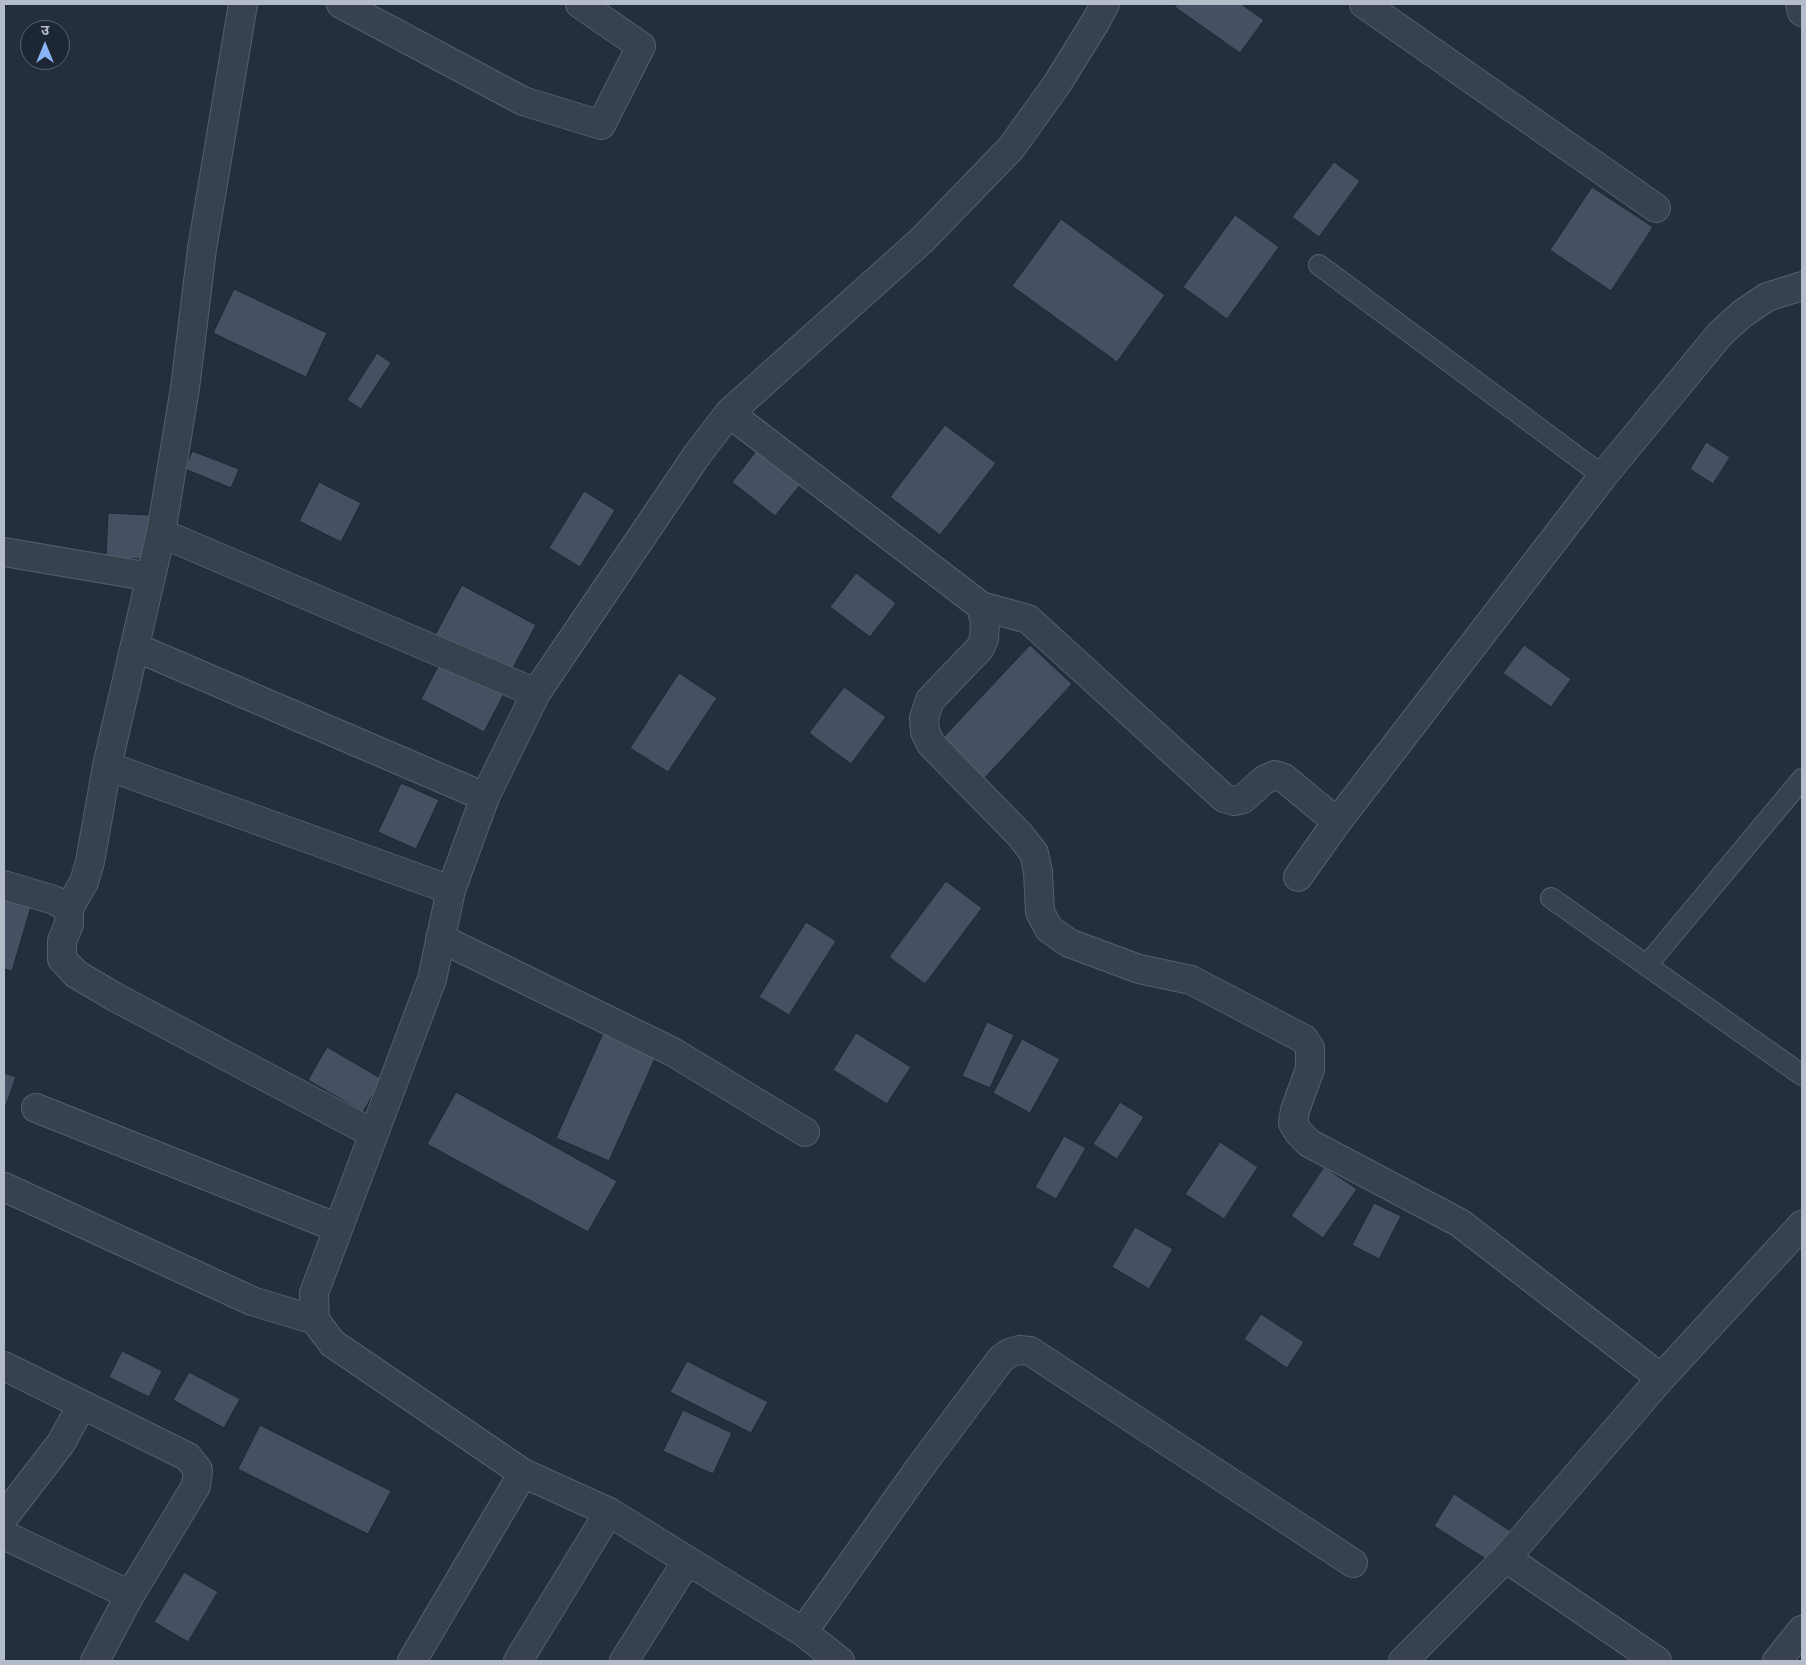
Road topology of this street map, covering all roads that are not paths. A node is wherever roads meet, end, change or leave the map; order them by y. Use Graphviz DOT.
graph roads {
  1 [pos="243,4"];
  2 [pos="341,4"];
  3 [pos="580,4"];
  4 [pos="1105,4"];
  5 [pos="1364,4"];
  6 [pos="1800,4"];
  7 [pos="1802,12"];
  8 [pos="1656,208"];
  9 [pos="1319,265"];
  10 [pos="1802,286"];
  11 [pos="729,413"];
  12 [pos="1604,476"];
  13 [pos="161,533"];
  14 [pos="4,552"];
  15 [pos="151,577"];
  16 [pos="981,606"];
  17 [pos="135,647"];
  18 [pos="536,693"];
  19 [pos="107,766"];
  20 [pos="1802,779"];
  21 [pos="485,797"];
  22 [pos="1337,822"];
  23 [pos="1298,877"];
  24 [pos="4,885"];
  25 [pos="452,890"];
  26 [pos="1552,898"];
  27 [pos="69,908"];
  28 [pos="440,938"];
  29 [pos="1647,966"];
  30 [pos="1802,1075"];
  31 [pos="36,1108"];
  32 [pos="805,1132"];
  33 [pos="374,1134"];
  34 [pos="4,1187"];
  35 [pos="1802,1225"];
  36 [pos="338,1228"];
  37 [pos="315,1320"];
  38 [pos="4,1366"];
  39 [pos="1661,1378"];
  40 [pos="82,1405"];
  41 [pos="522,1473"];
  42 [pos="609,1512"];
  43 [pos="4,1517"];
  44 [pos="4,1535"];
  45 [pos="1506,1558"];
  46 [pos="687,1560"];
  47 [pos="1354,1563"];
  48 [pos="130,1595"];
  49 [pos="1802,1630"];
  50 [pos="803,1632"];
  51 [pos="95,1661"];
  52 [pos="412,1661"];
  53 [pos="518,1661"];
  54 [pos="624,1661"];
  55 [pos="840,1661"];
  56 [pos="1403,1661"];
  57 [pos="1657,1661"];
  58 [pos="1777,1661"];
  1 -- 13 [label="street"];
  2 -- 3 [label="street"];
  4 -- 11 [label="street"];
  5 -- 8 [label="street"];
  6 -- 7 [label="street"];
  9 -- 12 [label="lane"];
  10 -- 12 [label="street"];
  11 -- 16 [label="street"];
  11 -- 18 [label="street"];
  12 -- 22 [label="street"];
  13 -- 15 [label="street"];
  13 -- 18 [label="street"];
  14 -- 15 [label="street"];
  15 -- 17 [label="street"];
  16 -- 22 [label="street"];
  16 -- 39 [label="street"];
  17 -- 19 [label="street"];
  17 -- 21 [label="street"];
  18 -- 21 [label="street"];
  19 -- 25 [label="street"];
  19 -- 27 [label="street"];
  20 -- 29 [label="lane"];
  21 -- 25 [label="street"];
  22 -- 23 [label="street"];
  24 -- 27 [label="street"];
  25 -- 28 [label="street"];
  26 -- 29 [label="lane"];
  27 -- 33 [label="street"];
  28 -- 32 [label="street"];
  28 -- 33 [label="street"];
  29 -- 30 [label="lane"];
  31 -- 36 [label="street"];
  33 -- 36 [label="street"];
  34 -- 37 [label="street"];
  35 -- 39 [label="street"];
  36 -- 37 [label="street"];
  37 -- 41 [label="street"];
  38 -- 40 [label="street"];
  39 -- 45 [label="street"];
  40 -- 43 [label="street"];
  40 -- 48 [label="street"];
  41 -- 42 [label="street"];
  41 -- 52 [label="street"];
  42 -- 46 [label="street"];
  42 -- 53 [label="street"];
  44 -- 48 [label="street"];
  45 -- 56 [label="street"];
  45 -- 57 [label="street"];
  46 -- 50 [label="street"];
  46 -- 54 [label="street"];
  47 -- 50 [label="street"];
  48 -- 51 [label="street"];
  49 -- 58 [label="street"];
  50 -- 55 [label="street"];
}
